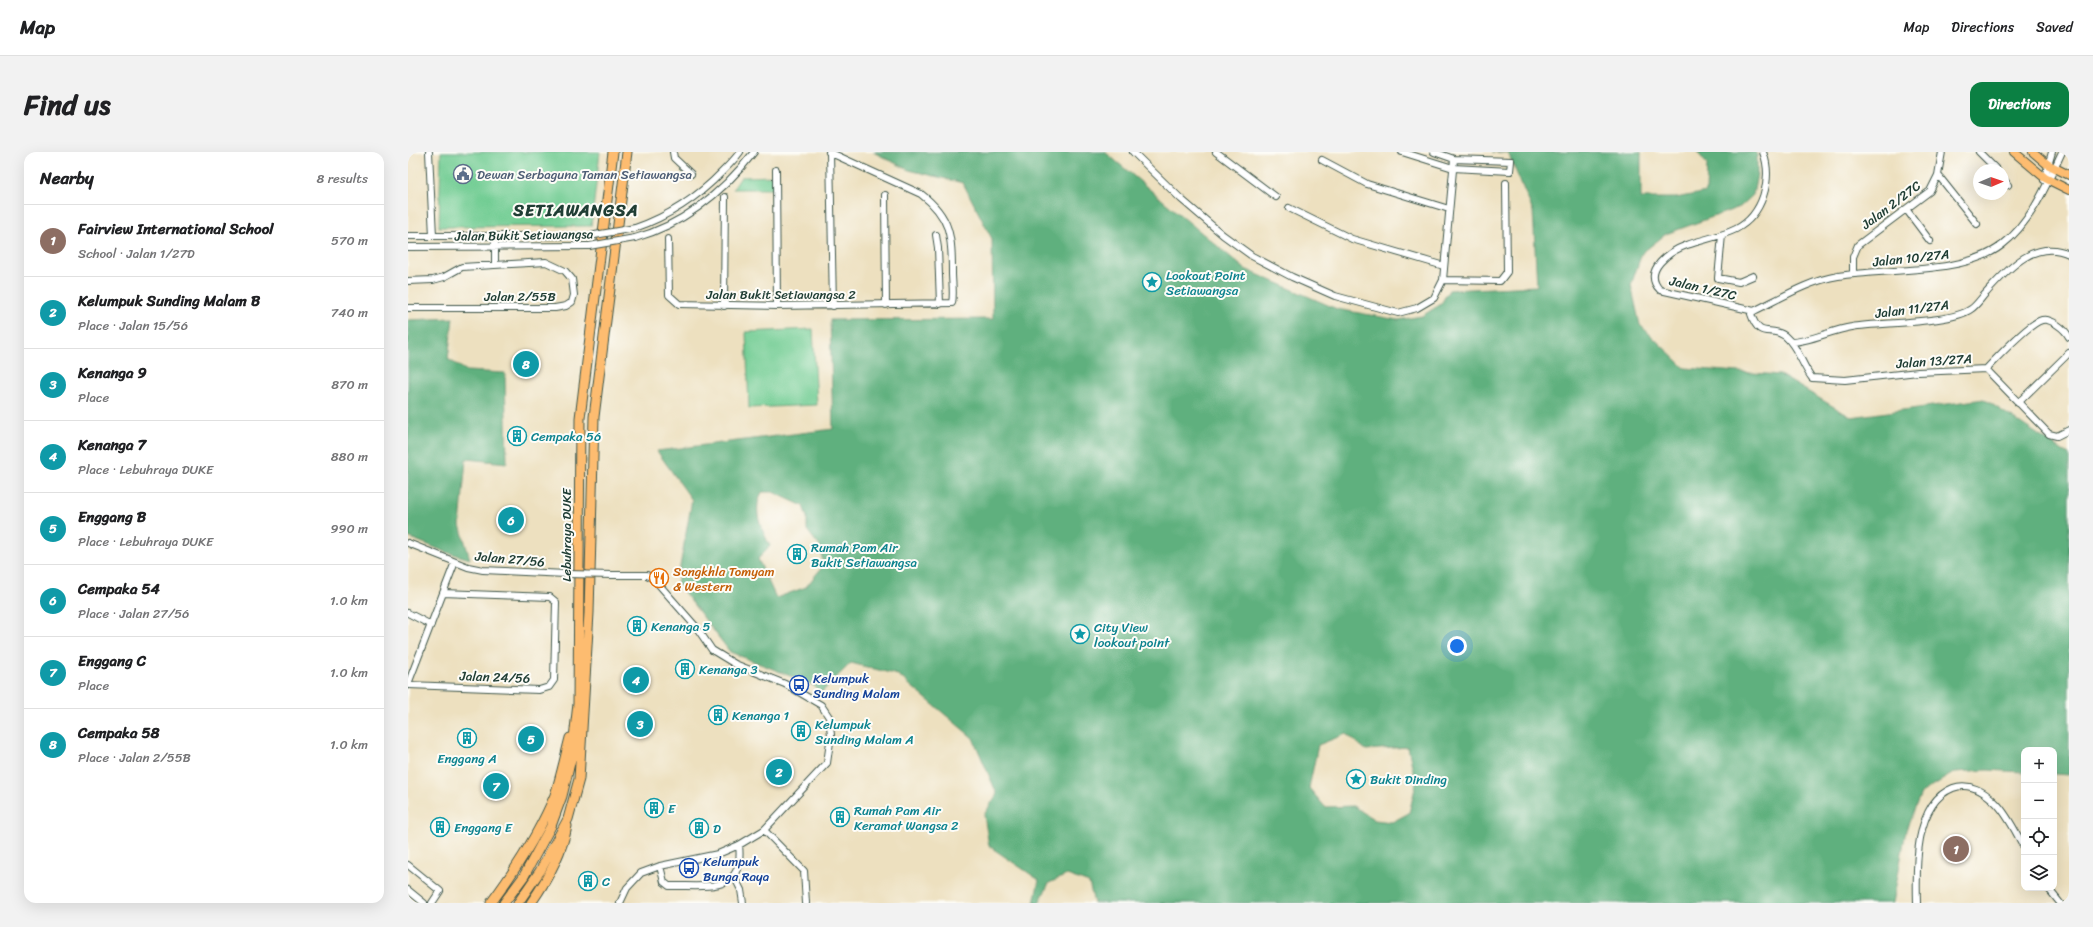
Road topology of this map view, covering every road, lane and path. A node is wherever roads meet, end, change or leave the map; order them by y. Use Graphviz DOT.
graph roads {
  1 [pos="429,152"];
  2 [pos="613,152"];
  3 [pos="627,152"];
  4 [pos="673,152"];
  5 [pos="740,152"];
  6 [pos="754,152"];
  7 [pos="829,152"];
  8 [pos="1133,152"];
  9 [pos="1216,152"];
  10 [pos="1402,152"];
  11 [pos="1434,152"];
  12 [pos="1763,152"];
  13 [pos="1942,152"];
  14 [pos="1979,152"];
  15 [pos="2014,152"];
  16 [pos="2033,152"];
  17 [pos="2040,152"];
  18 [pos="2052,152"];
  19 [pos="2062,152"];
  20 [pos="1454,159"];
  21 [pos="1322,160"];
  22 [pos="1991,164"];
  23 [pos="2051,166"];
  24 [pos="1453,168"];
  25 [pos="776,170"];
  26 [pos="691,174"];
  27 [pos="1938,175"];
  28 [pos="2069,175"];
  29 [pos="2047,179"];
  30 [pos="1506,183"];
  31 [pos="2069,190"];
  32 [pos="885,195"];
  33 [pos="725,196"];
  34 [pos="1276,197"];
  35 [pos="1288,208"];
  36 [pos="1449,208"];
  37 [pos="1906,209"];
  38 [pos="1977,224"];
  39 [pos="1722,234"];
  40 [pos="936,235"];
  41 [pos="408,236"];
  42 [pos="433,236"];
  43 [pos="494,237"];
  44 [pos="668,239"];
  45 [pos="1930,241"];
  46 [pos="495,246"];
  47 [pos="408,247"];
  48 [pos="2069,254"];
  49 [pos="495,264"];
  50 [pos="1444,266"];
  51 [pos="1853,274"];
  52 [pos="1754,276"];
  53 [pos="1443,280"];
  54 [pos="408,281"];
  55 [pos="940,304"];
  56 [pos="886,305"];
  57 [pos="724,306"];
  58 [pos="777,306"];
  59 [pos="833,306"];
  60 [pos="408,308"];
  61 [pos="1754,310"];
  62 [pos="2069,337"];
  63 [pos="1791,342"];
  64 [pos="2069,353"];
  65 [pos="1986,369"];
  66 [pos="2018,404"];
  67 [pos="2069,430"];
  68 [pos="408,543"];
  69 [pos="455,562"];
  70 [pos="443,593"];
  71 [pos="408,613"];
  72 [pos="431,625"];
  73 [pos="408,684"];
  74 [pos="578,704"];
  75 [pos="568,819"];
  76 [pos="764,830"];
  77 [pos="2021,842"];
  78 [pos="739,845"];
  79 [pos="408,865"];
  80 [pos="660,866"];
  81 [pos="734,876"];
  82 [pos="408,890"];
  83 [pos="2050,891"];
  84 [pos="424,903"];
  85 [pos="432,903"];
  86 [pos="491,903"];
  87 [pos="504,903"];
  88 [pos="518,903"];
  89 [pos="531,903"];
  90 [pos="620,903"];
  91 [pos="744,903"];
  92 [pos="806,903"];
  93 [pos="1917,903"];
  94 [pos="2060,903"];
  1 -- 42 [label="street"];
  2 -- 74 [label="highway, Lebuhraya DUKE"];
  3 -- 75 [label="highway, Lebuhraya DUKE"];
  4 -- 26 [label="street"];
  5 -- 43 [label="street, Jalan Bukit Setiawangsa, bridge"];
  6 -- 46 [label="street, Jalan Bukit Setiawangsa, bridge"];
  7 -- 55 [label="street, Jalan Bukit Setiawangsa 2"];
  7 -- 59 [label="street"];
  8 -- 53 [label="street"];
  9 -- 34 [label="street"];
  10 -- 24 [label="street"];
  11 -- 20 [label="street"];
  12 -- 39 [label="street, Jalan 1/27C"];
  13 -- 27 [label="street, Jalan 2/27C"];
  14 -- 22 [label="street"];
  15 -- 29 [label="main road"];
  16 -- 17 [label="main road"];
  16 -- 23 [label="main road"];
  18 -- 23 [label="street"];
  19 -- 23 [label="street"];
  20 -- 24 [label="street"];
  20 -- 24 [label="street"];
  21 -- 36 [label="street"];
  23 -- 28 [label="main road"];
  23 -- 29 [label="street, Jalan 10/27A"];
  24 -- 36 [label="street"];
  25 -- 58 [label="street"];
  27 -- 37 [label="street, Jalan 2/27C"];
  27 -- 38 [label="street"];
  29 -- 31 [label="main road"];
  29 -- 51 [label="street, Jalan 10/27A"];
  30 -- 53 [label="street"];
  32 -- 56 [label="street"];
  33 -- 57 [label="street"];
  35 -- 50 [label="street"];
  36 -- 50 [label="street"];
  37 -- 45 [label="street"];
  37 -- 51 [label="street, Jalan 2/27C"];
  39 -- 52 [label="street"];
  39 -- 61 [label="street, Jalan 1/27C"];
  40 -- 55 [label="street"];
  41 -- 42 [label="street, Jalan Bukit Setiawangsa"];
  42 -- 43 [label="street, Jalan Bukit Setiawangsa"];
  43 -- 46 [label="street"];
  44 -- 57 [label="street, Jalan Bukit Setiawangsa 2"];
  46 -- 47 [label="street, Jalan Bukit Setiawangsa"];
  46 -- 49 [label="street"];
  48 -- 63 [label="street, Jalan 11/27A"];
  49 -- 54 [label="street, Jalan 2/55B"];
  49 -- 60 [label="street, Jalan 2/55B"];
  50 -- 53 [label="street"];
  51 -- 61 [label="street, Jalan 10/27A"];
  55 -- 56 [label="street, Jalan Bukit Setiawangsa 2"];
  56 -- 59 [label="street, Jalan Bukit Setiawangsa 2"];
  57 -- 58 [label="street, Jalan Bukit Setiawangsa 2"];
  58 -- 59 [label="street, Jalan Bukit Setiawangsa 2"];
  61 -- 63 [label="street"];
  62 -- 65 [label="street"];
  63 -- 65 [label="street, Jalan 13/27A"];
  64 -- 66 [label="street"];
  65 -- 66 [label="street, Jalan 13/27A"];
  66 -- 67 [label="street, Jalan 13/27A"];
  68 -- 69 [label="street, Jalan 27/56"];
  69 -- 70 [label="street"];
  69 -- 76 [label="street, Jalan 27/56, bridge"];
  70 -- 72 [label="street"];
  70 -- 73 [label="street, Jalan 24/56"];
  71 -- 72 [label="street"];
  72 -- 73 [label="street"];
  74 -- 86 [label="highway"];
  74 -- 87 [label="highway, Lebuhraya DUKE"];
  75 -- 88 [label="highway, Lebuhraya DUKE"];
  75 -- 89 [label="highway"];
  76 -- 78 [label="street, Jalan 27/56"];
  76 -- 92 [label="street"];
  77 -- 93 [label="street"];
  78 -- 80 [label="street, Jalan 27/56"];
  78 -- 81 [label="street"];
  79 -- 85 [label="street"];
  80 -- 81 [label="street"];
  80 -- 90 [label="street, Jalan 27/56"];
  81 -- 91 [label="street"];
  82 -- 84 [label="street"];
  83 -- 94 [label="street"];
}
